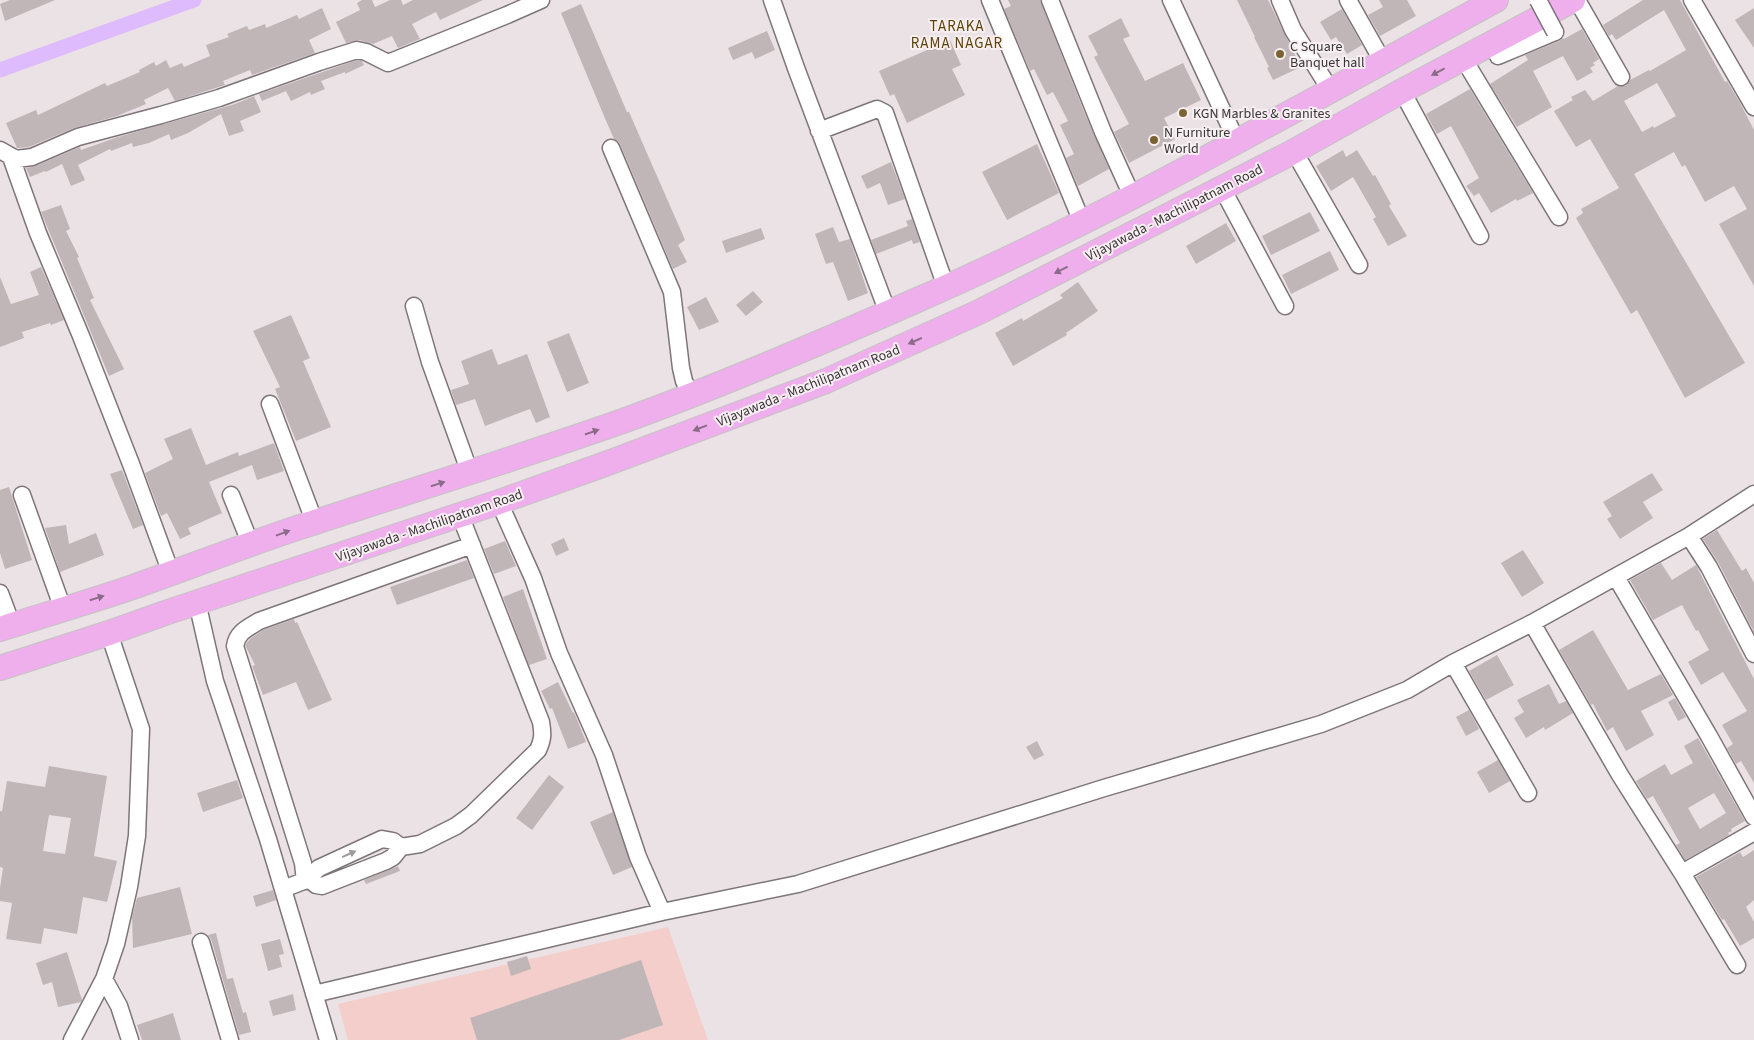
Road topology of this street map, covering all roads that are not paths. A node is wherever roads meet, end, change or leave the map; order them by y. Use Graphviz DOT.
graph roads {
  1 [pos="540,0"];
  2 [pos="772,0"];
  3 [pos="990,0"];
  4 [pos="1050,0"];
  5 [pos="1171,0"];
  6 [pos="1280,0"];
  7 [pos="1348,0"];
  8 [pos="1496,0"];
  9 [pos="1538,0"];
  10 [pos="1573,0"];
  11 [pos="1577,0"];
  12 [pos="1692,0"];
  13 [pos="1498,56"];
  14 [pos="1463,58"];
  15 [pos="1383,62"];
  16 [pos="1621,76"];
  17 [pos="1330,91"];
  18 [pos="1402,91"];
  19 [pos="1754,107"];
  20 [pos="819,131"];
  21 [pos="1237,142"];
  22 [pos="611,148"];
  23 [pos="1294,151"];
  24 [pos="6,154"];
  25 [pos="1222,188"];
  26 [pos="1132,196"];
  27 [pos="1559,217"];
  28 [pos="1082,222"];
  29 [pos="1480,236"];
  30 [pos="1360,265"];
  31 [pos="946,287"];
  32 [pos="414,306"];
  33 [pos="1285,306"];
  34 [pos="888,313"];
  35 [pos="691,395"];
  36 [pos="270,404"];
  37 [pos="470,473"];
  38 [pos="1754,494"];
  39 [pos="22,495"];
  40 [pos="231,495"];
  41 [pos="499,502"];
  42 [pos="460,515"];
  43 [pos="315,523"];
  44 [pos="1689,536"];
  45 [pos="251,545"];
  46 [pos="472,545"];
  47 [pos="172,573"];
  48 [pos="1616,577"];
  49 [pos="0,593"];
  50 [pos="197,602"];
  51 [pos="63,609"];
  52 [pos="1532,623"];
  53 [pos="6,627"];
  54 [pos="109,633"];
  55 [pos="1754,654"];
  56 [pos="1453,663"];
  57 [pos="0,668"];
  58 [pos="1528,793"];
  59 [pos="1754,817"];
  60 [pos="1754,832"];
  61 [pos="1682,873"];
  62 [pos="307,880"];
  63 [pos="283,889"];
  64 [pos="662,912"];
  65 [pos="202,942"];
  66 [pos="1737,965"];
  67 [pos="104,979"];
  68 [pos="314,994"];
  69 [pos="72,1040"];
  70 [pos="130,1040"];
  71 [pos="230,1040"];
  72 [pos="328,1040"];
  1 -- 24 [label="street"];
  2 -- 20 [label="street"];
  3 -- 28 [label="street"];
  4 -- 26 [label="street"];
  5 -- 21 [label="street"];
  6 -- 17 [label="street"];
  7 -- 15 [label="street"];
  8 -- 15 [label="highway"];
  9 -- 13 [label="street, bridge"];
  10 -- 14 [label="highway, Vijayawada - Machilipatnam Road"];
  11 -- 16 [label="street"];
  12 -- 19 [label="street"];
  14 -- 18 [label="highway, Vijayawada - Machilipatnam Road, one-way"];
  14 -- 27 [label="street"];
  15 -- 17 [label="highway"];
  17 -- 21 [label="highway"];
  18 -- 23 [label="highway, Vijayawada - Machilipatnam Road"];
  18 -- 29 [label="street"];
  20 -- 31 [label="street"];
  20 -- 34 [label="street"];
  21 -- 26 [label="highway"];
  22 -- 35 [label="street"];
  23 -- 25 [label="highway, Vijayawada - Machilipatnam Road"];
  23 -- 30 [label="street"];
  24 -- 47 [label="street"];
  25 -- 33 [label="street"];
  25 -- 41 [label="highway, Vijayawada - Machilipatnam Road, one-way"];
  26 -- 28 [label="highway"];
  28 -- 31 [label="highway"];
  31 -- 34 [label="highway"];
  32 -- 37 [label="street"];
  34 -- 35 [label="highway"];
  37 -- 35 [label="highway, one-way"];
  36 -- 43 [label="street"];
  43 -- 37 [label="highway, one-way"];
  38 -- 44 [label="street"];
  39 -- 51 [label="street"];
  40 -- 45 [label="street"];
  41 -- 42 [label="highway, Vijayawada - Machilipatnam Road"];
  41 -- 64 [label="street"];
  42 -- 46 [label="street"];
  42 -- 50 [label="highway, Vijayawada - Machilipatnam Road"];
  45 -- 43 [label="highway, one-way"];
  44 -- 48 [label="street"];
  44 -- 55 [label="street"];
  45 -- 47 [label="highway"];
  46 -- 62 [label="street"];
  46 -- 62 [label="street"];
  51 -- 47 [label="highway, one-way"];
  48 -- 52 [label="street"];
  48 -- 59 [label="street"];
  49 -- 53 [label="street"];
  50 -- 54 [label="highway, Vijayawada - Machilipatnam Road"];
  50 -- 63 [label="street"];
  51 -- 53 [label="highway"];
  52 -- 56 [label="street"];
  52 -- 61 [label="street"];
  54 -- 57 [label="highway, Vijayawada - Machilipatnam Road"];
  54 -- 67 [label="street"];
  56 -- 58 [label="street"];
  56 -- 64 [label="street"];
  60 -- 61 [label="street"];
  61 -- 66 [label="street"];
  62 -- 63 [label="street"];
  63 -- 68 [label="street"];
  64 -- 68 [label="street"];
  65 -- 71 [label="street"];
  67 -- 69 [label="street"];
  67 -- 70 [label="street"];
  68 -- 72 [label="street"];
}
